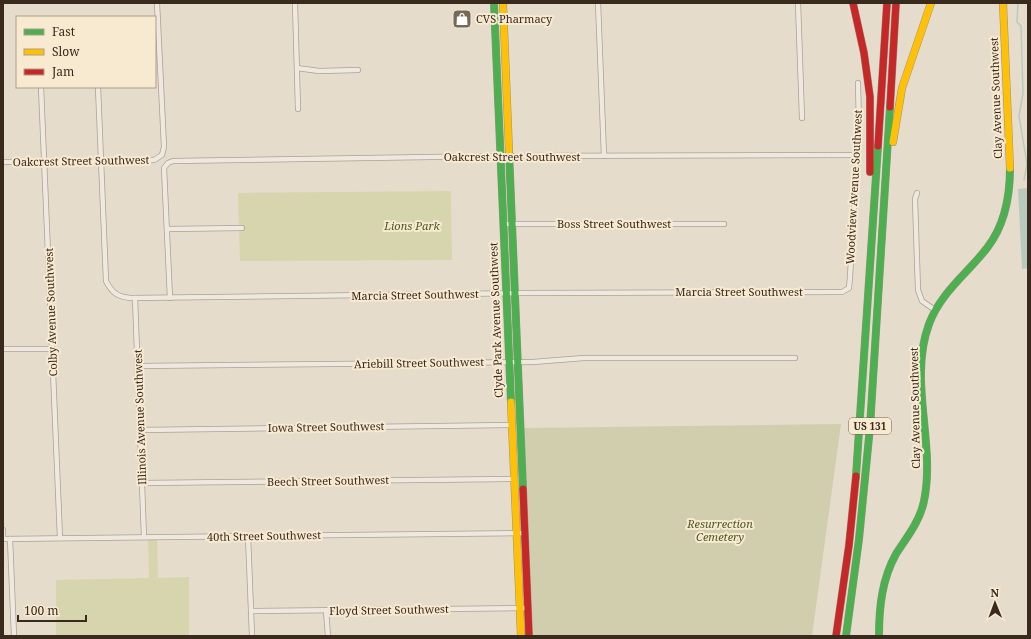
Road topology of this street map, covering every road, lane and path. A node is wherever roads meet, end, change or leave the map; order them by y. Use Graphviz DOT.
graph roads {
  1 [pos="157,3"];
  2 [pos="295,3"];
  3 [pos="494,3"];
  4 [pos="503,3"];
  5 [pos="598,3"];
  6 [pos="798,3"];
  7 [pos="853,3"];
  8 [pos="887,3"];
  9 [pos="896,3"];
  10 [pos="931,3"];
  11 [pos="1003,3"];
  12 [pos="297,68"];
  13 [pos="358,70"];
  14 [pos="858,83"];
  15 [pos="41,88"];
  16 [pos="98,88"];
  17 [pos="298,110"];
  18 [pos="802,118"];
  19 [pos="858,155"];
  20 [pos="604,156"];
  21 [pos="501,157"];
  22 [pos="509,157"];
  23 [pos="44,161"];
  24 [pos="3,162"];
  25 [pos="101,162"];
  26 [pos="917,193"];
  27 [pos="883,215"];
  28 [pos="504,224"];
  29 [pos="512,224"];
  30 [pos="724,224"];
  31 [pos="242,228"];
  32 [pos="167,229"];
  33 [pos="872,233"];
  34 [pos="847,290"];
  35 [pos="506,294"];
  36 [pos="514,294"];
  37 [pos="135,298"];
  38 [pos="170,298"];
  39 [pos="935,310"];
  40 [pos="3,349"];
  41 [pos="52,349"];
  42 [pos="795,358"];
  43 [pos="509,362"];
  44 [pos="517,362"];
  45 [pos="138,366"];
  46 [pos="512,425"];
  47 [pos="140,430"];
  48 [pos="514,479"];
  49 [pos="142,483"];
  50 [pos="3,530"];
  51 [pos="516,533"];
  52 [pos="525,533"];
  53 [pos="248,536"];
  54 [pos="144,537"];
  55 [pos="3,538"];
  56 [pos="60,538"];
  57 [pos="10,539"];
  58 [pos="519,608"];
  59 [pos="528,608"];
  60 [pos="326,610"];
  61 [pos="251,611"];
  62 [pos="14,636"];
  63 [pos="252,636"];
  64 [pos="328,636"];
  65 [pos="520,636"];
  66 [pos="529,636"];
  67 [pos="836,636"];
  68 [pos="846,636"];
  69 [pos="879,636"];
  1 -- 25 [label="street, Oakcrest Street Southwest"];
  2 -- 12 [label="street"];
  3 -- 21 [label="main road, Clyde Park Avenue Southwest"];
  4 -- 22 [label="main road, Clyde Park Avenue Southwest"];
  5 -- 20 [label="street"];
  6 -- 18 [label="street"];
  7 -- 33 [label="main road"];
  8 -- 33 [label="main road, US 131"];
  9 -- 27 [label="main road, US 131"];
  10 -- 27 [label="main road"];
  11 -- 39 [label="main road, Clay Avenue Southwest"];
  12 -- 13 [label="street"];
  12 -- 17 [label="street"];
  14 -- 19 [label="street, Woodview Avenue Southwest"];
  15 -- 23 [label="street, Colby Avenue Southwest"];
  16 -- 25 [label="street"];
  19 -- 20 [label="street, Oakcrest Street Southwest"];
  19 -- 34 [label="street, Woodview Avenue Southwest"];
  20 -- 22 [label="street, Oakcrest Street Southwest"];
  21 -- 22 [label="street, Oakcrest Street Southwest"];
  21 -- 28 [label="main road, Clyde Park Avenue Southwest"];
  21 -- 32 [label="street, Oakcrest Street Southwest"];
  22 -- 29 [label="main road, Clyde Park Avenue Southwest"];
  23 -- 24 [label="street, Oakcrest Street Southwest"];
  23 -- 25 [label="street, Oakcrest Street Southwest"];
  23 -- 41 [label="street, Colby Avenue Southwest"];
  25 -- 37 [label="street, Marcia Street Southwest"];
  26 -- 39 [label="street"];
  27 -- 68 [label="main road, US 131"];
  28 -- 29 [label="street, Boss Street Southwest"];
  28 -- 35 [label="main road, Clyde Park Avenue Southwest"];
  29 -- 30 [label="street, Boss Street Southwest"];
  29 -- 36 [label="main road, Clyde Park Avenue Southwest"];
  31 -- 32 [label="street"];
  32 -- 38 [label="street"];
  33 -- 67 [label="main road, US 131"];
  34 -- 36 [label="street, Marcia Street Southwest"];
  35 -- 36 [label="street, Marcia Street Southwest"];
  35 -- 38 [label="street, Marcia Street Southwest"];
  35 -- 43 [label="main road, Clyde Park Avenue Southwest"];
  36 -- 44 [label="main road, Clyde Park Avenue Southwest"];
  37 -- 38 [label="street, Marcia Street Southwest"];
  37 -- 45 [label="street, Illinois Avenue Southwest"];
  39 -- 69 [label="main road, Clay Avenue Southwest"];
  40 -- 41 [label="street"];
  41 -- 56 [label="street, Colby Avenue Southwest"];
  42 -- 44 [label="street, Ariebill Street Southwest"];
  43 -- 44 [label="street, Ariebill Street Southwest"];
  43 -- 45 [label="street, Ariebill Street Southwest"];
  43 -- 46 [label="main road, Clyde Park Avenue Southwest"];
  44 -- 52 [label="main road, Clyde Park Avenue Southwest"];
  45 -- 47 [label="street, Illinois Avenue Southwest"];
  46 -- 47 [label="street, Iowa Street Southwest"];
  46 -- 48 [label="main road, Clyde Park Avenue Southwest"];
  47 -- 49 [label="street, Illinois Avenue Southwest"];
  48 -- 49 [label="street, Beech Street Southwest"];
  48 -- 51 [label="main road, Clyde Park Avenue Southwest"];
  49 -- 54 [label="street, Illinois Avenue Southwest"];
  50 -- 55 [label="street"];
  51 -- 52 [label="street, 40th Street Southwest"];
  51 -- 53 [label="street, 40th Street Southwest"];
  51 -- 58 [label="main road, Clyde Park Avenue Southwest"];
  52 -- 59 [label="main road, Clyde Park Avenue Southwest"];
  53 -- 54 [label="street, 40th Street Southwest"];
  53 -- 61 [label="street"];
  54 -- 56 [label="street, 40th Street Southwest"];
  55 -- 57 [label="street, 40th Street Southwest"];
  56 -- 57 [label="street, 40th Street Southwest"];
  57 -- 62 [label="street"];
  58 -- 59 [label="street, Floyd Street Southwest"];
  58 -- 60 [label="street, Floyd Street Southwest"];
  58 -- 65 [label="main road, Clyde Park Avenue Southwest"];
  59 -- 66 [label="main road, Clyde Park Avenue Southwest"];
  60 -- 61 [label="street, Floyd Street Southwest"];
  60 -- 64 [label="street"];
  61 -- 63 [label="street"];
}
